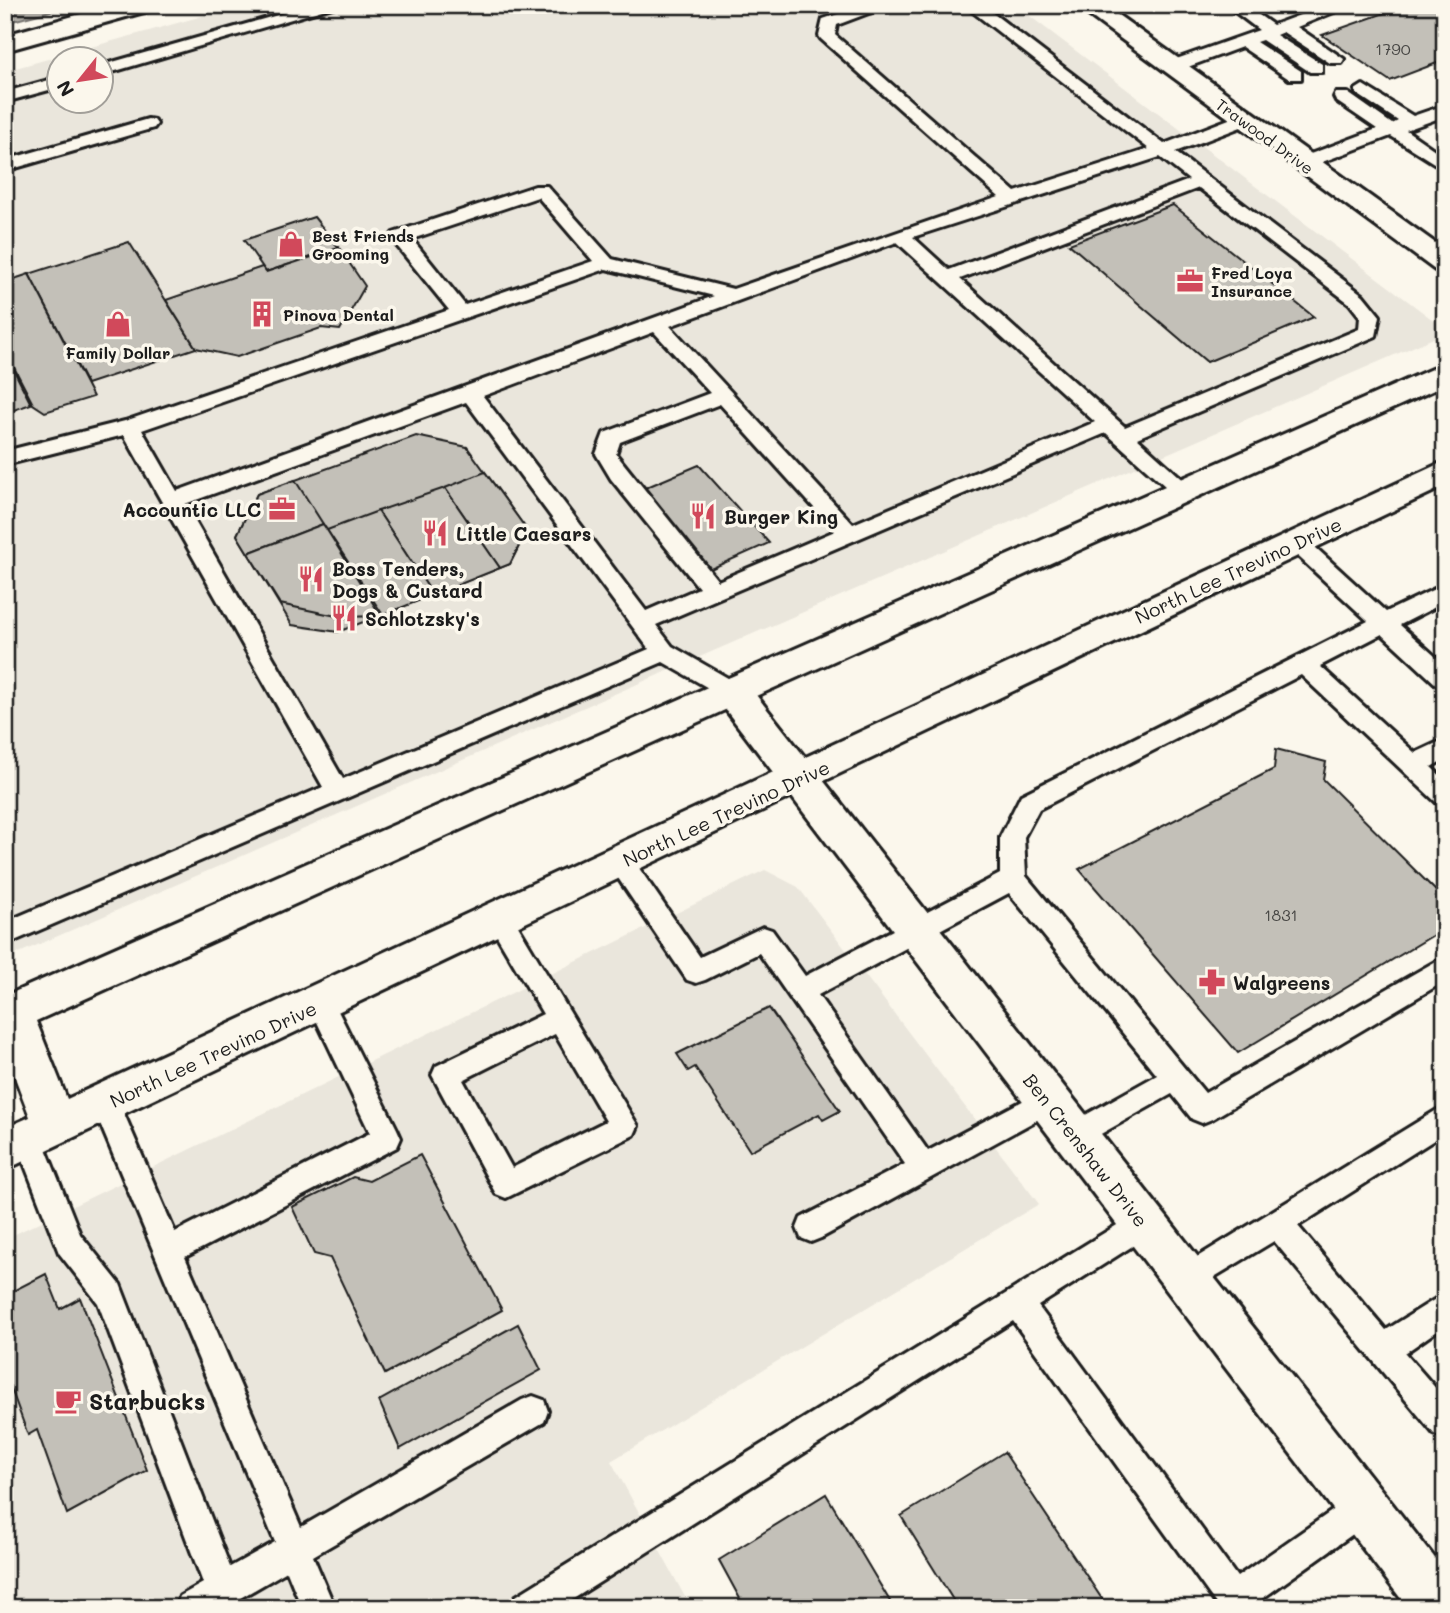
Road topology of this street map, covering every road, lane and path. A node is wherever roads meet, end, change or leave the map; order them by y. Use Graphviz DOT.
graph roads {
  1 [pos="142,5"];
  2 [pos="331,5"];
  3 [pos="972,5"];
  4 [pos="1087,5"];
  5 [pos="1234,5"];
  6 [pos="1343,5"];
  7 [pos="876,6"];
  8 [pos="1266,33"];
  9 [pos="5,43"];
  10 [pos="116,66"];
  11 [pos="1171,67"];
  12 [pos="46,86"];
  13 [pos="5,97"];
  14 [pos="1445,110"];
  15 [pos="1243,120"];
  16 [pos="148,124"];
  17 [pos="1400,127"];
  18 [pos="1161,150"];
  19 [pos="1303,163"];
  20 [pos="1445,165"];
  21 [pos="5,166"];
  22 [pos="1200,181"];
  23 [pos="1012,199"];
  24 [pos="900,235"];
  25 [pos="606,262"];
  26 [pos="1445,264"];
  27 [pos="947,277"];
  28 [pos="734,295"];
  29 [pos="461,313"];
  30 [pos="657,323"];
  31 [pos="1445,373"];
  32 [pos="470,393"];
  33 [pos="722,396"];
  34 [pos="130,427"];
  35 [pos="1115,430"];
  36 [pos="5,458"];
  37 [pos="1445,472"];
  38 [pos="1182,490"];
  39 [pos="174,500"];
  40 [pos="850,534"];
  41 [pos="1296,542"];
  42 [pos="714,591"];
  43 [pos="1445,592"];
  44 [pos="641,622"];
  45 [pos="1383,622"];
  46 [pos="664,652"];
  47 [pos="1303,664"];
  48 [pos="1445,679"];
  49 [pos="732,691"];
  50 [pos="1445,748"];
  51 [pos="1413,766"];
  52 [pos="798,779"];
  53 [pos="338,791"];
  54 [pos="1445,795"];
  55 [pos="621,862"];
  56 [pos="1013,878"];
  57 [pos="500,919"];
  58 [pos="914,929"];
  59 [pos="5,934"];
  60 [pos="1445,967"];
  61 [pos="801,991"];
  62 [pos="321,1003"];
  63 [pos="7,1012"];
  64 [pos="559,1019"];
  65 [pos="1176,1078"];
  66 [pos="1047,1100"];
  67 [pos="106,1104"];
  68 [pos="1445,1118"];
  69 [pos="1074,1136"];
  70 [pos="30,1139"];
  71 [pos="924,1168"];
  72 [pos="1277,1222"];
  73 [pos="1143,1223"];
  74 [pos="811,1228"];
  75 [pos="168,1251"];
  76 [pos="1186,1280"];
  77 [pos="1017,1302"];
  78 [pos="1445,1307"];
  79 [pos="1383,1350"];
  80 [pos="534,1411"];
  81 [pos="1445,1423"];
  82 [pos="1363,1508"];
  83 [pos="294,1548"];
  84 [pos="222,1590"];
  85 [pos="192,1608"];
  86 [pos="320,1608"];
  87 [pos="528,1608"];
  88 [pos="1441,1608"];
  1 -- 9 [label="main road"];
  2 -- 10 [label="lane"];
  3 -- 18 [label="lane"];
  4 -- 11 [label="main road, Trawood Drive"];
  5 -- 8 [label="lane"];
  6 -- 8 [label="lane"];
  7 -- 23 [label="lane"];
  8 -- 8 [label="lane"];
  8 -- 11 [label="lane"];
  11 -- 15 [label="main road, Trawood Drive"];
  12 -- 13 [label="lane"];
  14 -- 17 [label="lane"];
  15 -- 18 [label="lane"];
  15 -- 19 [label="main road, Trawood Drive"];
  16 -- 21 [label="lane"];
  17 -- 17 [label="lane"];
  17 -- 19 [label="lane"];
  17 -- 20 [label="lane"];
  18 -- 22 [label="lane"];
  18 -- 23 [label="lane"];
  19 -- 26 [label="main road, Trawood Drive"];
  22 -- 27 [label="lane"];
  22 -- 35 [label="lane"];
  23 -- 24 [label="lane"];
  24 -- 27 [label="lane"];
  24 -- 28 [label="lane"];
  25 -- 28 [label="lane"];
  25 -- 29 [label="lane"];
  25 -- 29 [label="lane"];
  27 -- 35 [label="lane"];
  28 -- 30 [label="lane"];
  29 -- 34 [label="lane"];
  30 -- 32 [label="lane"];
  30 -- 33 [label="lane"];
  31 -- 38 [label="main road"];
  32 -- 39 [label="lane"];
  32 -- 44 [label="lane"];
  33 -- 40 [label="lane"];
  33 -- 42 [label="lane"];
  34 -- 36 [label="lane"];
  34 -- 39 [label="lane"];
  35 -- 38 [label="lane"];
  35 -- 40 [label="lane"];
  37 -- 41 [label="main road, North Lee Trevino Drive"];
  38 -- 49 [label="main road"];
  39 -- 53 [label="lane"];
  40 -- 42 [label="lane"];
  41 -- 45 [label="lane"];
  41 -- 52 [label="main road, North Lee Trevino Drive"];
  42 -- 44 [label="lane"];
  43 -- 45 [label="lane"];
  44 -- 46 [label="lane"];
  45 -- 47 [label="lane"];
  45 -- 48 [label="lane"];
  46 -- 49 [label="lane"];
  46 -- 53 [label="lane"];
  47 -- 51 [label="lane"];
  47 -- 56 [label="lane"];
  49 -- 52 [label="main road, Ben Crenshaw Drive"];
  49 -- 63 [label="main road"];
  50 -- 51 [label="lane"];
  51 -- 54 [label="lane"];
  52 -- 55 [label="main road, North Lee Trevino Drive"];
  52 -- 58 [label="main road, Ben Crenshaw Drive"];
  53 -- 59 [label="lane"];
  55 -- 57 [label="main road, North Lee Trevino Drive"];
  55 -- 61 [label="lane"];
  56 -- 58 [label="lane"];
  56 -- 65 [label="lane"];
  57 -- 62 [label="main road, North Lee Trevino Drive"];
  57 -- 64 [label="lane"];
  58 -- 61 [label="lane"];
  58 -- 66 [label="main road, Ben Crenshaw Drive"];
  60 -- 65 [label="lane"];
  61 -- 71 [label="lane"];
  62 -- 67 [label="main road, North Lee Trevino Drive"];
  62 -- 75 [label="lane"];
  63 -- 70 [label="main road"];
  64 -- 64 [label="lane"];
  65 -- 69 [label="lane"];
  66 -- 69 [label="main road, Ben Crenshaw Drive"];
  66 -- 71 [label="lane"];
  67 -- 70 [label="main road, North Lee Trevino Drive"];
  67 -- 75 [label="lane"];
  68 -- 72 [label="lane"];
  69 -- 73 [label="main road, Ben Crenshaw Drive"];
  70 -- 84 [label="lane"];
  71 -- 74 [label="lane"];
  72 -- 76 [label="lane"];
  72 -- 79 [label="lane"];
  73 -- 76 [label="main road, Ben Crenshaw Drive"];
  73 -- 77 [label="lane"];
  75 -- 83 [label="lane"];
  76 -- 82 [label="main road, Ben Crenshaw Drive"];
  77 -- 82 [label="lane"];
  77 -- 87 [label="lane"];
  78 -- 79 [label="lane"];
  79 -- 81 [label="lane"];
  80 -- 83 [label="lane"];
  82 -- 88 [label="main road, Ben Crenshaw Drive"];
  83 -- 84 [label="lane"];
  83 -- 86 [label="lane"];
  84 -- 85 [label="lane"];
}
